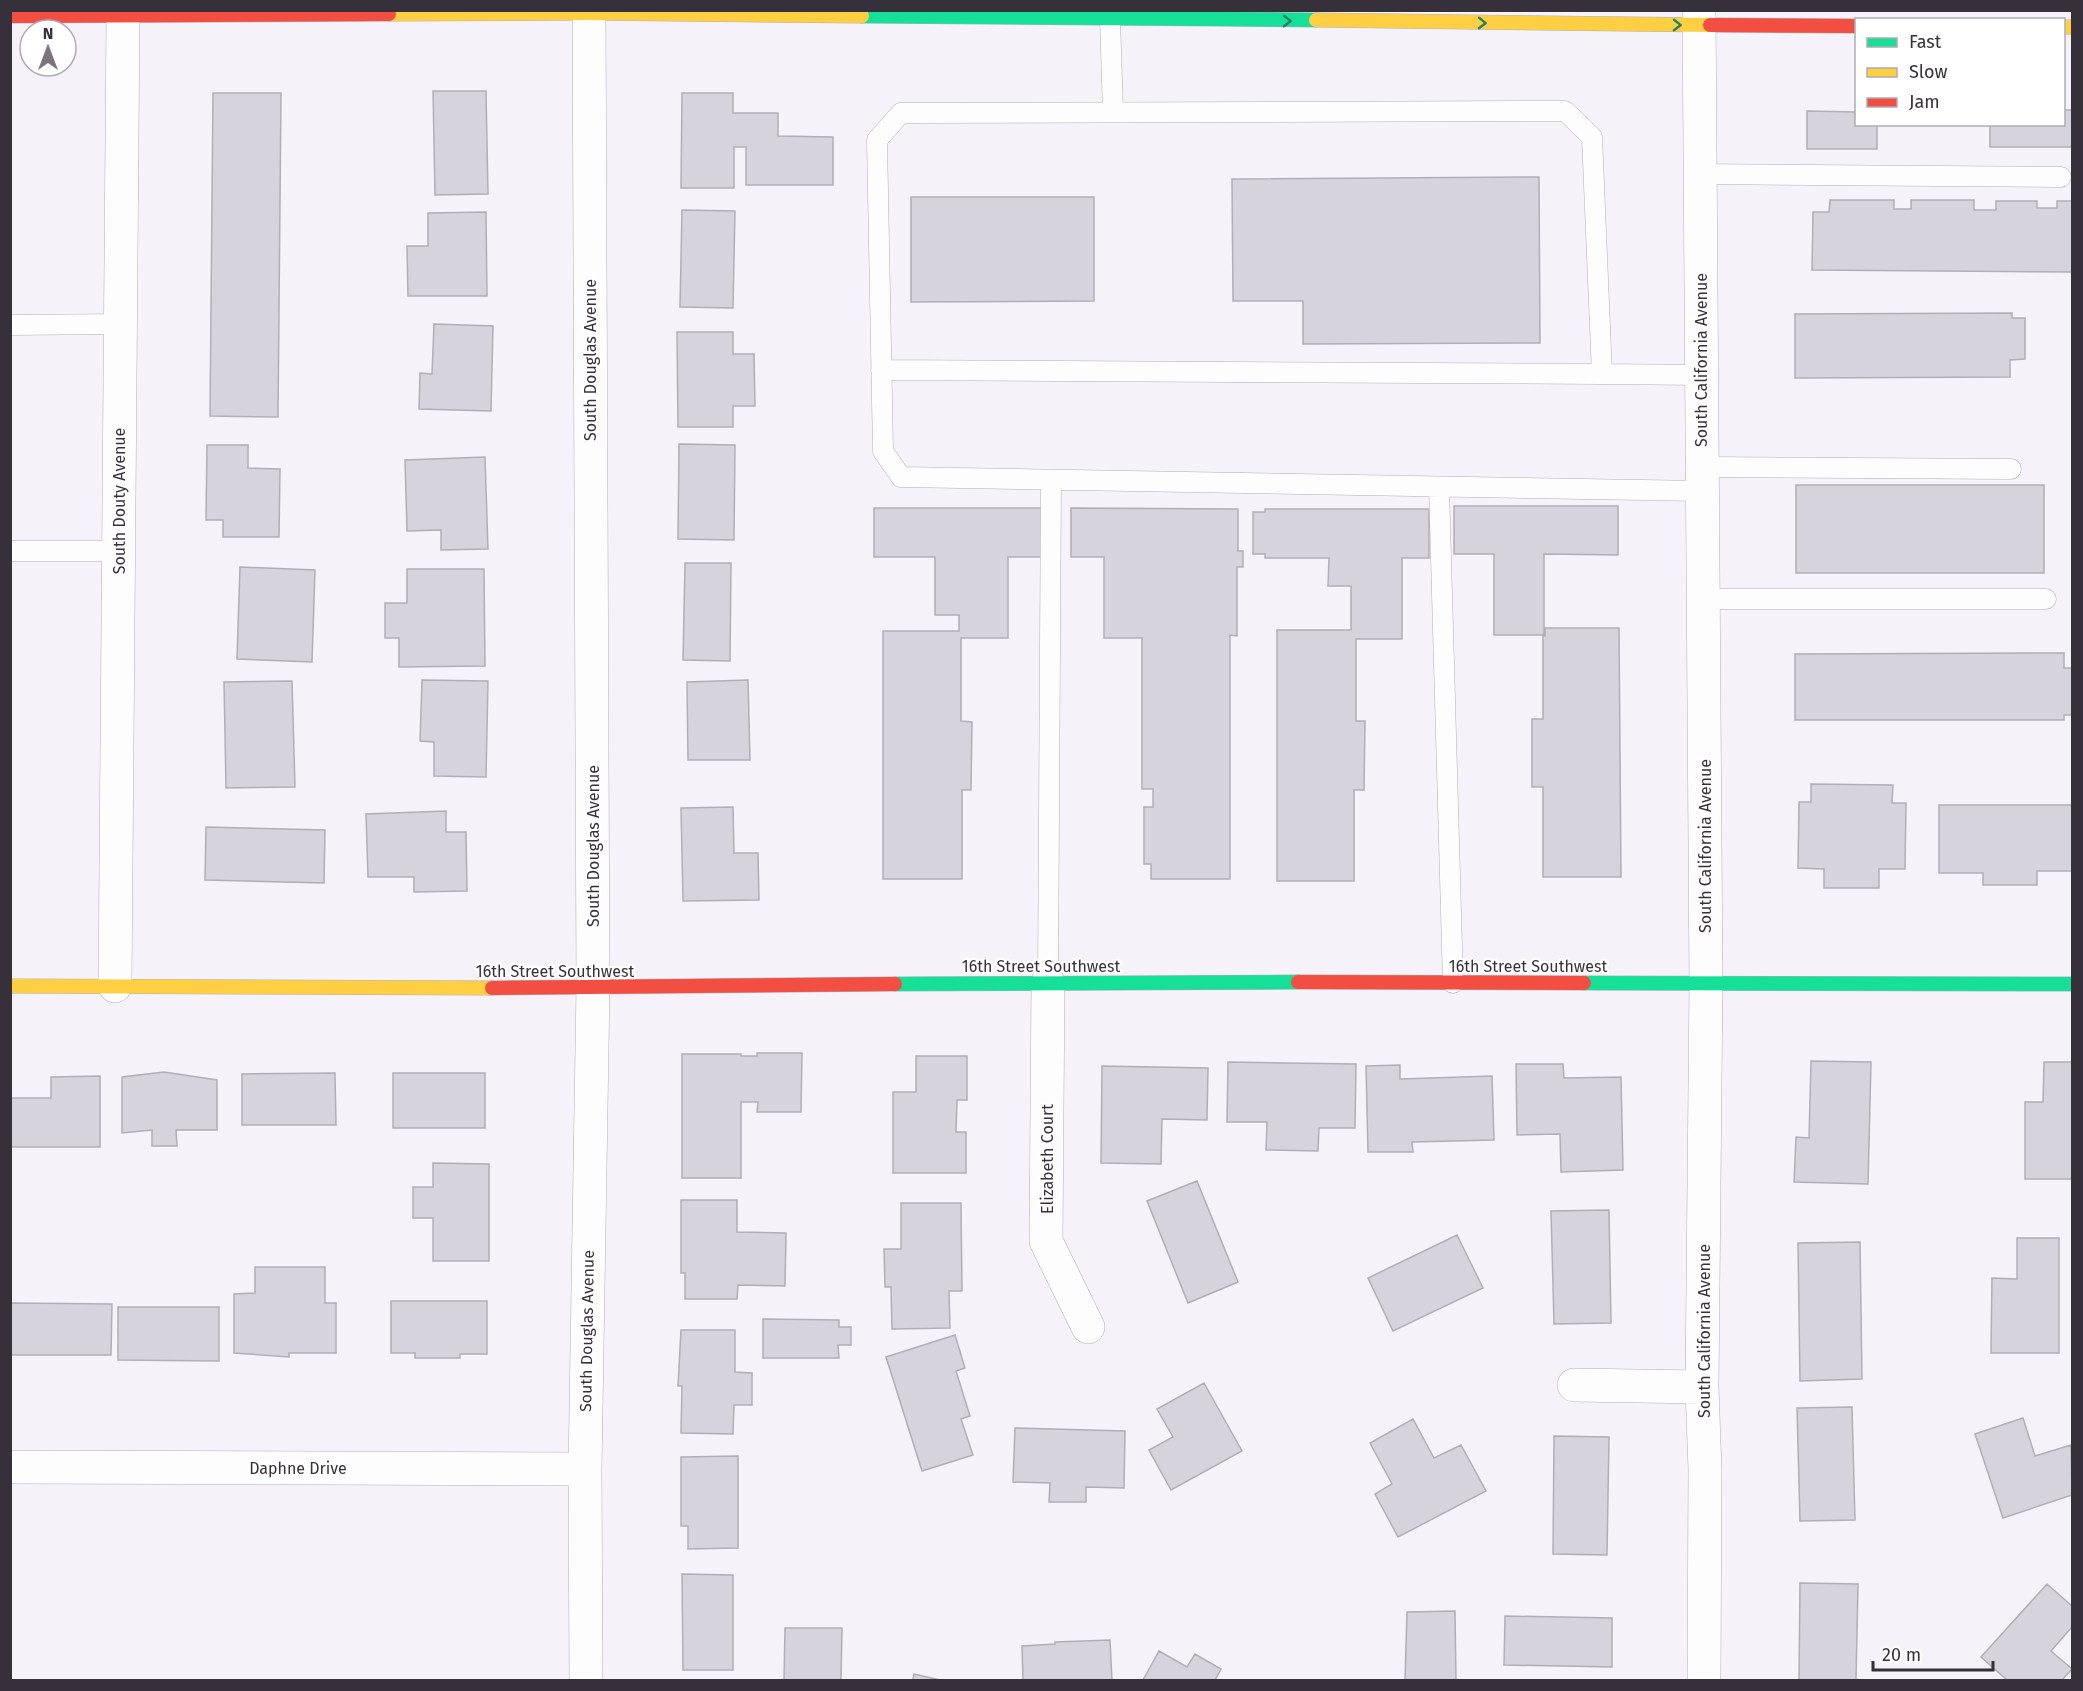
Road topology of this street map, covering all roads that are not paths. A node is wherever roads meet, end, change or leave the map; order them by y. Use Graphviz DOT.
graph roads {
  1 [pos="589,12"];
  2 [pos="10,16"];
  3 [pos="123,17"];
  4 [pos="1699,18"];
  5 [pos="1110,20"];
  6 [pos="1855,26"];
  7 [pos="1113,112"];
  8 [pos="1700,174"];
  9 [pos="2061,177"];
  10 [pos="120,324"];
  11 [pos="10,326"];
  12 [pos="881,370"];
  13 [pos="1602,374"];
  14 [pos="1701,375"];
  15 [pos="2012,469"];
  16 [pos="1702,479"];
  17 [pos="1051,480"];
  18 [pos="1439,487"];
  19 [pos="10,551"];
  20 [pos="119,551"];
  21 [pos="1703,598"];
  22 [pos="2046,598"];
  23 [pos="1048,982"];
  24 [pos="1453,983"];
  25 [pos="1706,983"];
  26 [pos="2073,984"];
  27 [pos="10,986"];
  28 [pos="115,986"];
  29 [pos="593,988"];
  30 [pos="1088,1327"];
  31 [pos="1574,1385"];
  32 [pos="1702,1387"];
  33 [pos="10,1467"];
  34 [pos="585,1469"];
  35 [pos="586,1680"];
  36 [pos="1704,1680"];
  1 -- 3 [label="street"];
  1 -- 5 [label="street"];
  1 -- 29 [label="street, South Douglas Avenue"];
  2 -- 3 [label="street"];
  3 -- 10 [label="street, South Douty Avenue"];
  5 -- 4 [label="street, one-way"];
  4 -- 6 [label="street"];
  4 -- 8 [label="street, South California Avenue"];
  5 -- 7 [label="lane"];
  7 -- 12 [label="lane"];
  7 -- 13 [label="lane"];
  8 -- 9 [label="lane"];
  8 -- 14 [label="street, South California Avenue"];
  10 -- 11 [label="lane"];
  10 -- 20 [label="street, South Douty Avenue"];
  12 -- 13 [label="lane"];
  12 -- 17 [label="lane"];
  13 -- 14 [label="lane"];
  14 -- 16 [label="street, South California Avenue"];
  15 -- 16 [label="lane"];
  16 -- 18 [label="lane"];
  16 -- 21 [label="street, South California Avenue"];
  17 -- 18 [label="lane"];
  17 -- 23 [label="lane"];
  18 -- 24 [label="lane"];
  19 -- 20 [label="lane"];
  20 -- 28 [label="street, South Douty Avenue"];
  21 -- 22 [label="lane"];
  21 -- 25 [label="street, South California Avenue"];
  23 -- 24 [label="street, 16th Street Southwest"];
  23 -- 29 [label="street, 16th Street Southwest"];
  23 -- 30 [label="street, Elizabeth Court"];
  24 -- 25 [label="street, 16th Street Southwest"];
  25 -- 26 [label="street, 16th Street Southwest"];
  25 -- 32 [label="street, South California Avenue"];
  27 -- 28 [label="street, 16th Street Southwest"];
  28 -- 29 [label="street, 16th Street Southwest"];
  29 -- 34 [label="street, South Douglas Avenue"];
  31 -- 32 [label="street"];
  32 -- 36 [label="street, South California Avenue"];
  33 -- 34 [label="street, Daphne Drive"];
  34 -- 35 [label="street, South Douglas Avenue"];
}
